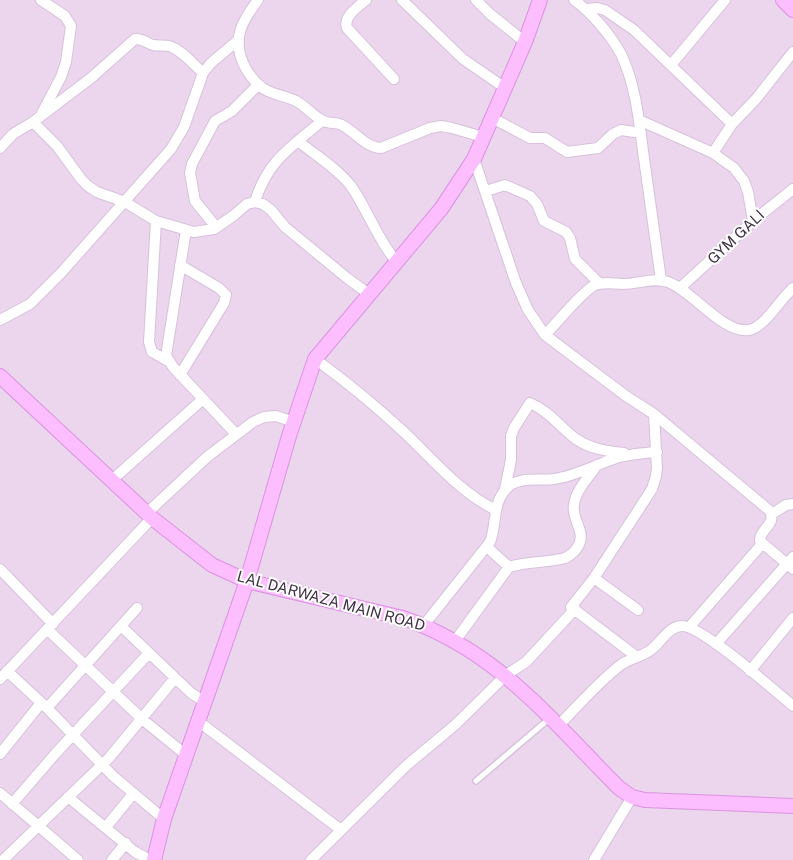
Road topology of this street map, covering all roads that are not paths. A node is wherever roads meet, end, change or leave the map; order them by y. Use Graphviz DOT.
graph roads {
  1 [pos="41,0"];
  2 [pos="366,0"];
  3 [pos="402,0"];
  4 [pos="476,0"];
  5 [pos="540,0"];
  6 [pos="574,0"];
  7 [pos="725,0"];
  8 [pos="783,0"];
  9 [pos="256,1"];
  10 [pos="587,9"];
  11 [pos="793,10"];
  12 [pos="238,42"];
  13 [pos="525,42"];
  14 [pos="793,52"];
  15 [pos="671,65"];
  16 [pos="203,73"];
  17 [pos="394,79"];
  18 [pos="258,85"];
  19 [pos="505,88"];
  20 [pos="492,118"];
  21 [pos="37,119"];
  22 [pos="639,120"];
  23 [pos="322,121"];
  24 [pos="732,124"];
  25 [pos="641,134"];
  26 [pos="483,137"];
  27 [pos="298,141"];
  28 [pos="2,143"];
  29 [pos="713,153"];
  30 [pos="474,159"];
  31 [pos="793,189"];
  32 [pos="486,191"];
  33 [pos="125,202"];
  34 [pos="255,202"];
  35 [pos="156,221"];
  36 [pos="753,221"];
  37 [pos="216,228"];
  38 [pos="186,230"];
  39 [pos="396,261"];
  40 [pos="180,264"];
  41 [pos="661,280"];
  42 [pos="600,284"];
  43 [pos="680,288"];
  44 [pos="793,288"];
  45 [pos="369,294"];
  46 [pos="0,320"];
  47 [pos="545,335"];
  48 [pos="315,359"];
  49 [pos="168,361"];
  50 [pos="180,375"];
  51 [pos="0,376"];
  52 [pos="202,399"];
  53 [pos="654,414"];
  54 [pos="294,422"];
  55 [pos="236,434"];
  56 [pos="657,452"];
  57 [pos="630,454"];
  58 [pos="597,465"];
  59 [pos="112,480"];
  60 [pos="505,489"];
  61 [pos="793,504"];
  62 [pos="496,510"];
  63 [pos="772,514"];
  64 [pos="150,515"];
  65 [pos="762,544"];
  66 [pos="487,547"];
  67 [pos="791,563"];
  68 [pos="509,567"];
  69 [pos="0,569"];
  70 [pos="594,578"];
  71 [pos="247,581"];
  72 [pos="137,608"];
  73 [pos="574,610"];
  74 [pos="638,610"];
  75 [pos="793,618"];
  76 [pos="692,624"];
  77 [pos="424,625"];
  78 [pos="50,626"];
  79 [pos="121,626"];
  80 [pos="455,641"];
  81 [pos="716,644"];
  82 [pos="149,653"];
  83 [pos="637,657"];
  84 [pos="85,666"];
  85 [pos="750,671"];
  86 [pos="3,675"];
  87 [pos="506,675"];
  88 [pos="175,678"];
  89 [pos="114,692"];
  90 [pos="205,702"];
  91 [pos="44,706"];
  92 [pos="793,706"];
  93 [pos="142,719"];
  94 [pos="198,720"];
  95 [pos="554,722"];
  96 [pos="73,735"];
  97 [pos="0,754"];
  98 [pos="186,755"];
  99 [pos="102,765"];
  100 [pos="476,781"];
  101 [pos="0,793"];
  102 [pos="133,794"];
  103 [pos="68,797"];
  104 [pos="632,797"];
  105 [pos="12,804"];
  106 [pos="793,806"];
  107 [pos="164,819"];
  108 [pos="37,826"];
  109 [pos="106,827"];
  110 [pos="341,830"];
  111 [pos="126,843"];
  112 [pos="3,860"];
  113 [pos="78,860"];
  114 [pos="112,860"];
  115 [pos="150,860"];
  116 [pos="154,860"];
  117 [pos="311,860"];
  118 [pos="594,860"];
  1 -- 21 [label="street"];
  2 -- 17 [label="street"];
  3 -- 19 [label="street"];
  4 -- 13 [label="street"];
  5 -- 13 [label="street"];
  6 -- 10 [label="street"];
  7 -- 15 [label="street"];
  8 -- 11 [label="street"];
  9 -- 12 [label="street"];
  10 -- 15 [label="street"];
  10 -- 22 [label="street"];
  12 -- 16 [label="street"];
  12 -- 18 [label="street"];
  13 -- 19 [label="street"];
  14 -- 24 [label="street"];
  15 -- 24 [label="street"];
  16 -- 21 [label="street"];
  16 -- 33 [label="street"];
  18 -- 23 [label="street"];
  18 -- 37 [label="street"];
  19 -- 20 [label="street"];
  20 -- 25 [label="street"];
  20 -- 26 [label="street"];
  21 -- 28 [label="street"];
  21 -- 33 [label="street"];
  22 -- 25 [label="street"];
  22 -- 29 [label="street"];
  23 -- 26 [label="street"];
  23 -- 27 [label="street"];
  24 -- 29 [label="street"];
  25 -- 41 [label="street"];
  26 -- 30 [label="street"];
  27 -- 34 [label="street"];
  27 -- 39 [label="street"];
  29 -- 36 [label="street"];
  30 -- 32 [label="street"];
  30 -- 39 [label="street"];
  31 -- 36 [label="street, GYM GALI"];
  32 -- 42 [label="street"];
  32 -- 47 [label="street"];
  33 -- 35 [label="street"];
  33 -- 46 [label="street"];
  34 -- 37 [label="street"];
  34 -- 45 [label="street"];
  35 -- 38 [label="street"];
  35 -- 49 [label="street"];
  36 -- 43 [label="street, GYM GALI"];
  37 -- 38 [label="street"];
  38 -- 40 [label="street"];
  39 -- 45 [label="street"];
  40 -- 49 [label="street"];
  40 -- 50 [label="street"];
  41 -- 42 [label="street"];
  41 -- 43 [label="street"];
  42 -- 47 [label="street"];
  43 -- 44 [label="street"];
  45 -- 48 [label="street"];
  47 -- 53 [label="street"];
  48 -- 54 [label="street"];
  48 -- 62 [label="street"];
  49 -- 50 [label="street"];
  50 -- 52 [label="street"];
  51 -- 59 [label="street, LAL DARWAZA MAIN ROAD"];
  52 -- 55 [label="street"];
  52 -- 59 [label="street"];
  53 -- 56 [label="street"];
  53 -- 63 [label="street"];
  54 -- 55 [label="street"];
  54 -- 71 [label="street"];
  55 -- 64 [label="street"];
  56 -- 57 [label="street"];
  56 -- 70 [label="street"];
  57 -- 58 [label="street"];
  57 -- 60 [label="street"];
  58 -- 60 [label="street"];
  58 -- 68 [label="street"];
  59 -- 64 [label="street, LAL DARWAZA MAIN ROAD"];
  60 -- 62 [label="street"];
  61 -- 63 [label="street"];
  62 -- 66 [label="street"];
  63 -- 65 [label="street"];
  64 -- 71 [label="street, LAL DARWAZA MAIN ROAD"];
  64 -- 78 [label="street"];
  65 -- 67 [label="street"];
  65 -- 76 [label="street"];
  66 -- 68 [label="street"];
  66 -- 77 [label="street"];
  67 -- 81 [label="street"];
  68 -- 80 [label="street"];
  69 -- 78 [label="street"];
  70 -- 73 [label="street"];
  70 -- 74 [label="street"];
  71 -- 77 [label="street, LAL DARWAZA MAIN ROAD"];
  71 -- 90 [label="street"];
  72 -- 79 [label="street"];
  73 -- 83 [label="street"];
  73 -- 87 [label="street"];
  75 -- 85 [label="street"];
  77 -- 80 [label="street, LAL DARWAZA MAIN ROAD"];
  78 -- 84 [label="street"];
  78 -- 86 [label="street"];
  79 -- 82 [label="street"];
  79 -- 84 [label="street"];
  80 -- 87 [label="street, LAL DARWAZA MAIN ROAD"];
  81 -- 83 [label="street"];
  81 -- 85 [label="street"];
  82 -- 88 [label="street"];
  82 -- 89 [label="street"];
  83 -- 95 [label="street"];
  84 -- 89 [label="street"];
  84 -- 91 [label="street"];
  85 -- 92 [label="street"];
  86 -- 91 [label="street"];
  87 -- 95 [label="street, LAL DARWAZA MAIN ROAD"];
  87 -- 110 [label="street"];
  88 -- 90 [label="street"];
  88 -- 93 [label="street"];
  89 -- 93 [label="street"];
  89 -- 96 [label="street"];
  90 -- 94 [label="street"];
  91 -- 96 [label="street"];
  91 -- 97 [label="street"];
  93 -- 98 [label="street"];
  93 -- 99 [label="street"];
  94 -- 98 [label="street"];
  94 -- 110 [label="street"];
  95 -- 100 [label="lane"];
  95 -- 104 [label="street, LAL DARWAZA MAIN ROAD"];
  96 -- 99 [label="street"];
  96 -- 105 [label="street"];
  98 -- 107 [label="street"];
  99 -- 102 [label="street"];
  99 -- 103 [label="street"];
  101 -- 105 [label="street"];
  102 -- 107 [label="street"];
  102 -- 109 [label="street"];
  103 -- 108 [label="street"];
  103 -- 109 [label="street"];
  104 -- 106 [label="street"];
  104 -- 118 [label="street"];
  105 -- 108 [label="street"];
  107 -- 116 [label="street"];
  108 -- 112 [label="street"];
  108 -- 113 [label="street"];
  109 -- 111 [label="street"];
  110 -- 117 [label="street"];
  111 -- 114 [label="street"];
  111 -- 115 [label="street"];
}
